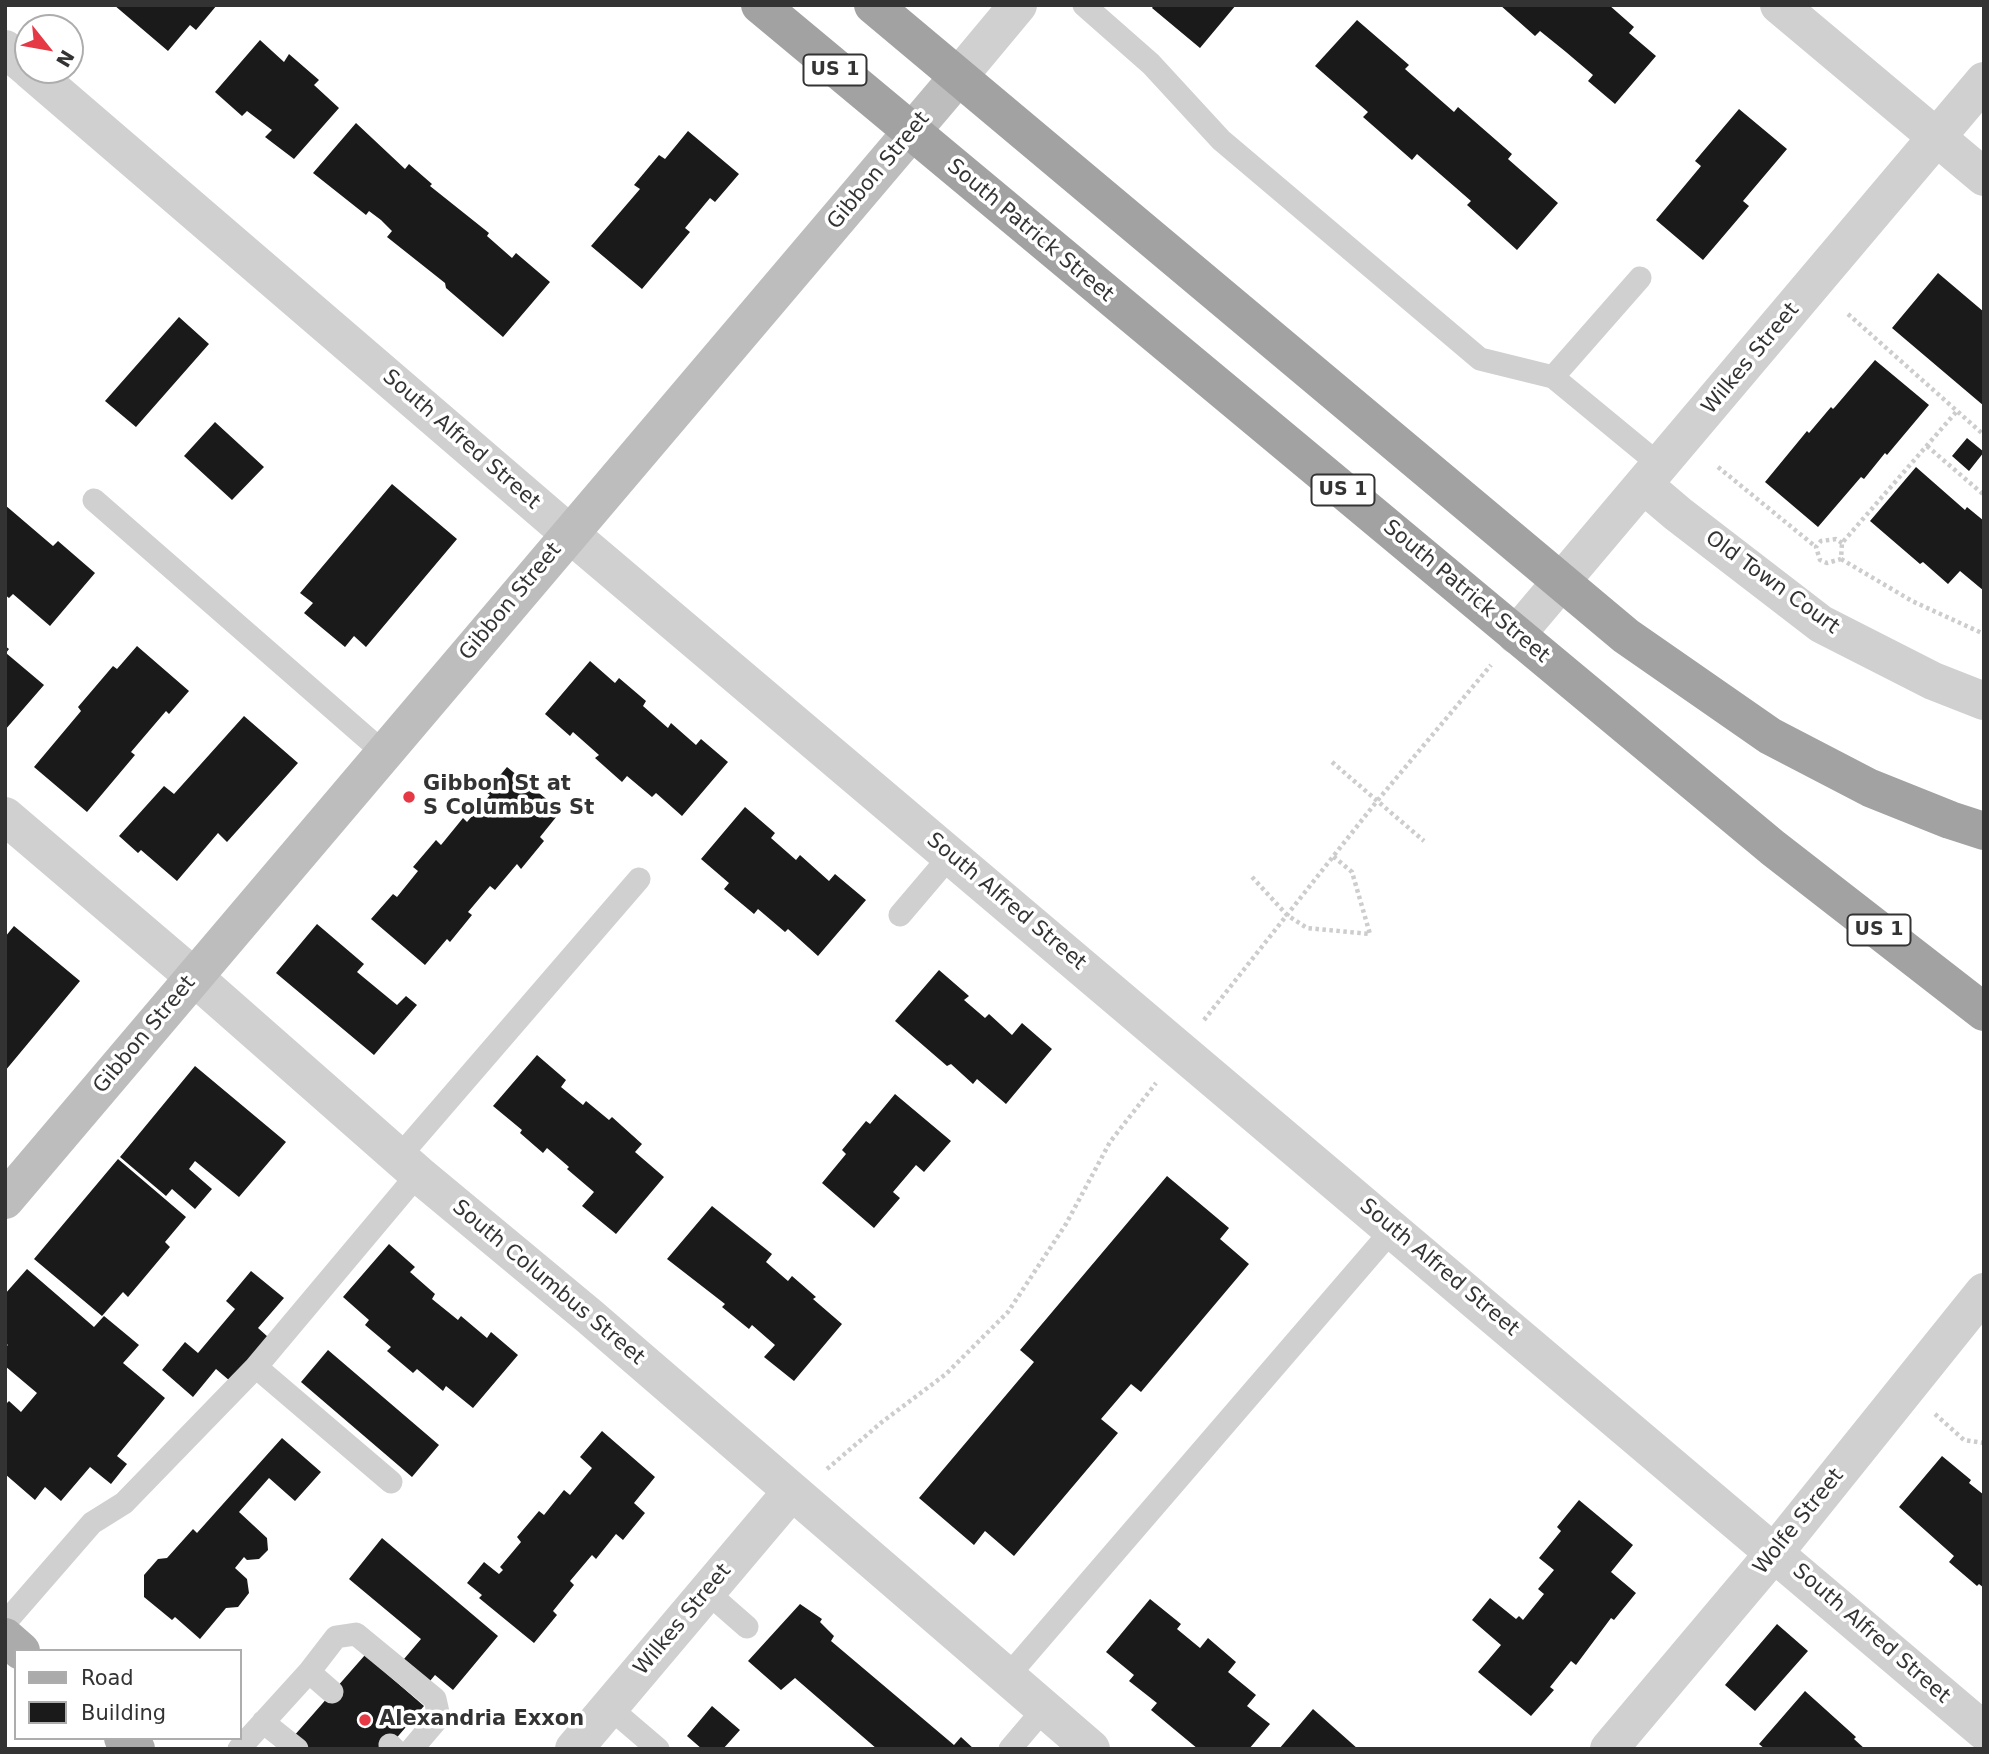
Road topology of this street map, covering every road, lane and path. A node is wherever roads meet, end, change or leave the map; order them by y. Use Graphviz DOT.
graph roads {
  1 [pos="760,5"];
  2 [pos="873,5"];
  3 [pos="1018,5"];
  4 [pos="1084,5"];
  5 [pos="1779,5"];
  6 [pos="958,77"];
  7 [pos="1984,81"];
  8 [pos="46,84"];
  9 [pos="911,133"];
  10 [pos="1936,137"];
  11 [pos="1984,177"];
  12 [pos="1640,278"];
  13 [pos="1848,314"];
  14 [pos="1553,377"];
  15 [pos="1957,411"];
  16 [pos="1984,435"];
  17 [pos="1927,446"];
  18 [pos="1718,467"];
  19 [pos="1653,476"];
  20 [pos="1984,495"];
  21 [pos="94,500"];
  22 [pos="570,534"];
  23 [pos="1842,543"];
  24 [pos="1816,547"];
  25 [pos="1841,559"];
  26 [pos="1562,581"];
  27 [pos="1984,634"];
  28 [pos="1516,635"];
  29 [pos="1984,701"];
  30 [pos="384,752"];
  31 [pos="1332,762"];
  32 [pos="1377,801"];
  33 [pos="5,816"];
  34 [pos="1984,831"];
  35 [pos="1424,841"];
  36 [pos="951,855"];
  37 [pos="1333,856"];
  38 [pos="1252,877"];
  39 [pos="639,879"];
  40 [pos="900,915"];
  41 [pos="1287,915"];
  42 [pos="194,977"];
  43 [pos="1984,1012"];
  44 [pos="1181,1049"];
  45 [pos="409,1166"];
  46 [pos="7,1195"];
  47 [pos="1393,1229"];
  48 [pos="1984,1292"];
  49 [pos="256,1367"];
  50 [pos="1906,1389"];
  51 [pos="1984,1443"];
  52 [pos="391,1482"];
  53 [pos="792,1491"];
  54 [pos="1775,1552"];
  55 [pos="707,1592"];
  56 [pos="5,1623"];
  57 [pos="747,1627"];
  58 [pos="5,1637"];
  59 [pos="19,1649"];
  60 [pos="309,1672"];
  61 [pos="1008,1676"];
  62 [pos="332,1692"];
  63 [pos="610,1708"];
  64 [pos="1045,1709"];
  65 [pos="264,1722"];
  66 [pos="1984,1731"];
  67 [pos="399,1748"];
  68 [pos="239,1749"];
  69 [pos="297,1749"];
  70 [pos="574,1749"];
  71 [pos="658,1749"];
  72 [pos="1010,1749"];
  73 [pos="1091,1749"];
  74 [pos="1609,1749"];
  1 -- 9 [label="highway, South Patrick Street / US 1"];
  2 -- 6 [label="highway"];
  3 -- 6 [label="street, Gibbon Street"];
  4 -- 14 [label="lane"];
  5 -- 10 [label="street"];
  6 -- 9 [label="main road, Gibbon Street"];
  6 -- 26 [label="highway"];
  7 -- 10 [label="street, Wilkes Street"];
  8 -- 22 [label="street, South Alfred Street"];
  9 -- 22 [label="main road, Gibbon Street"];
  9 -- 28 [label="highway, South Patrick Street / US 1"];
  10 -- 11 [label="street"];
  10 -- 19 [label="street, Wilkes Street"];
  12 -- 14 [label="lane"];
  13 -- 15 [label="path"];
  14 -- 19 [label="lane"];
  15 -- 16 [label="path"];
  15 -- 17 [label="path"];
  17 -- 20 [label="path"];
  17 -- 23 [label="path"];
  18 -- 24 [label="path"];
  19 -- 26 [label="street, Wilkes Street"];
  19 -- 29 [label="street, Old Town Court"];
  21 -- 30 [label="lane"];
  22 -- 30 [label="main road, Gibbon Street"];
  22 -- 36 [label="street, South Alfred Street"];
  23 -- 24 [label="path"];
  23 -- 25 [label="path"];
  24 -- 25 [label="path"];
  25 -- 27 [label="path"];
  26 -- 28 [label="street, Wilkes Street"];
  26 -- 34 [label="highway"];
  28 -- 32 [label="path"];
  28 -- 43 [label="highway, South Patrick Street / US 1"];
  30 -- 42 [label="main road, Gibbon Street"];
  31 -- 32 [label="path"];
  32 -- 35 [label="path"];
  32 -- 37 [label="path"];
  33 -- 42 [label="street, South Columbus Street"];
  36 -- 40 [label="lane"];
  36 -- 44 [label="street, South Alfred Street"];
  37 -- 41 [label="path"];
  37 -- 41 [label="path"];
  38 -- 41 [label="path"];
  39 -- 45 [label="lane"];
  41 -- 44 [label="path"];
  42 -- 45 [label="street, South Columbus Street"];
  42 -- 46 [label="main road, Gibbon Street"];
  44 -- 47 [label="street, South Alfred Street"];
  44 -- 53 [label="path"];
  45 -- 49 [label="lane"];
  45 -- 53 [label="street, South Columbus Street"];
  47 -- 54 [label="street, South Alfred Street"];
  47 -- 61 [label="lane"];
  48 -- 50 [label="street, Wolfe Street"];
  49 -- 52 [label="lane"];
  49 -- 56 [label="lane"];
  50 -- 51 [label="path"];
  50 -- 54 [label="street, Wolfe Street"];
  53 -- 55 [label="street, Wilkes Street"];
  53 -- 61 [label="street, South Columbus Street"];
  54 -- 66 [label="street, South Alfred Street"];
  54 -- 74 [label="street, Wolfe Street"];
  55 -- 57 [label="lane"];
  55 -- 63 [label="street, Wilkes Street"];
  58 -- 59 [label="main road"];
  60 -- 62 [label="lane"];
  60 -- 65 [label="lane"];
  60 -- 67 [label="lane"];
  61 -- 64 [label="street, South Columbus Street"];
  63 -- 70 [label="street, Wilkes Street"];
  63 -- 71 [label="lane"];
  64 -- 72 [label="lane"];
  64 -- 73 [label="street, South Columbus Street"];
  65 -- 68 [label="lane"];
  65 -- 69 [label="lane"];
}
